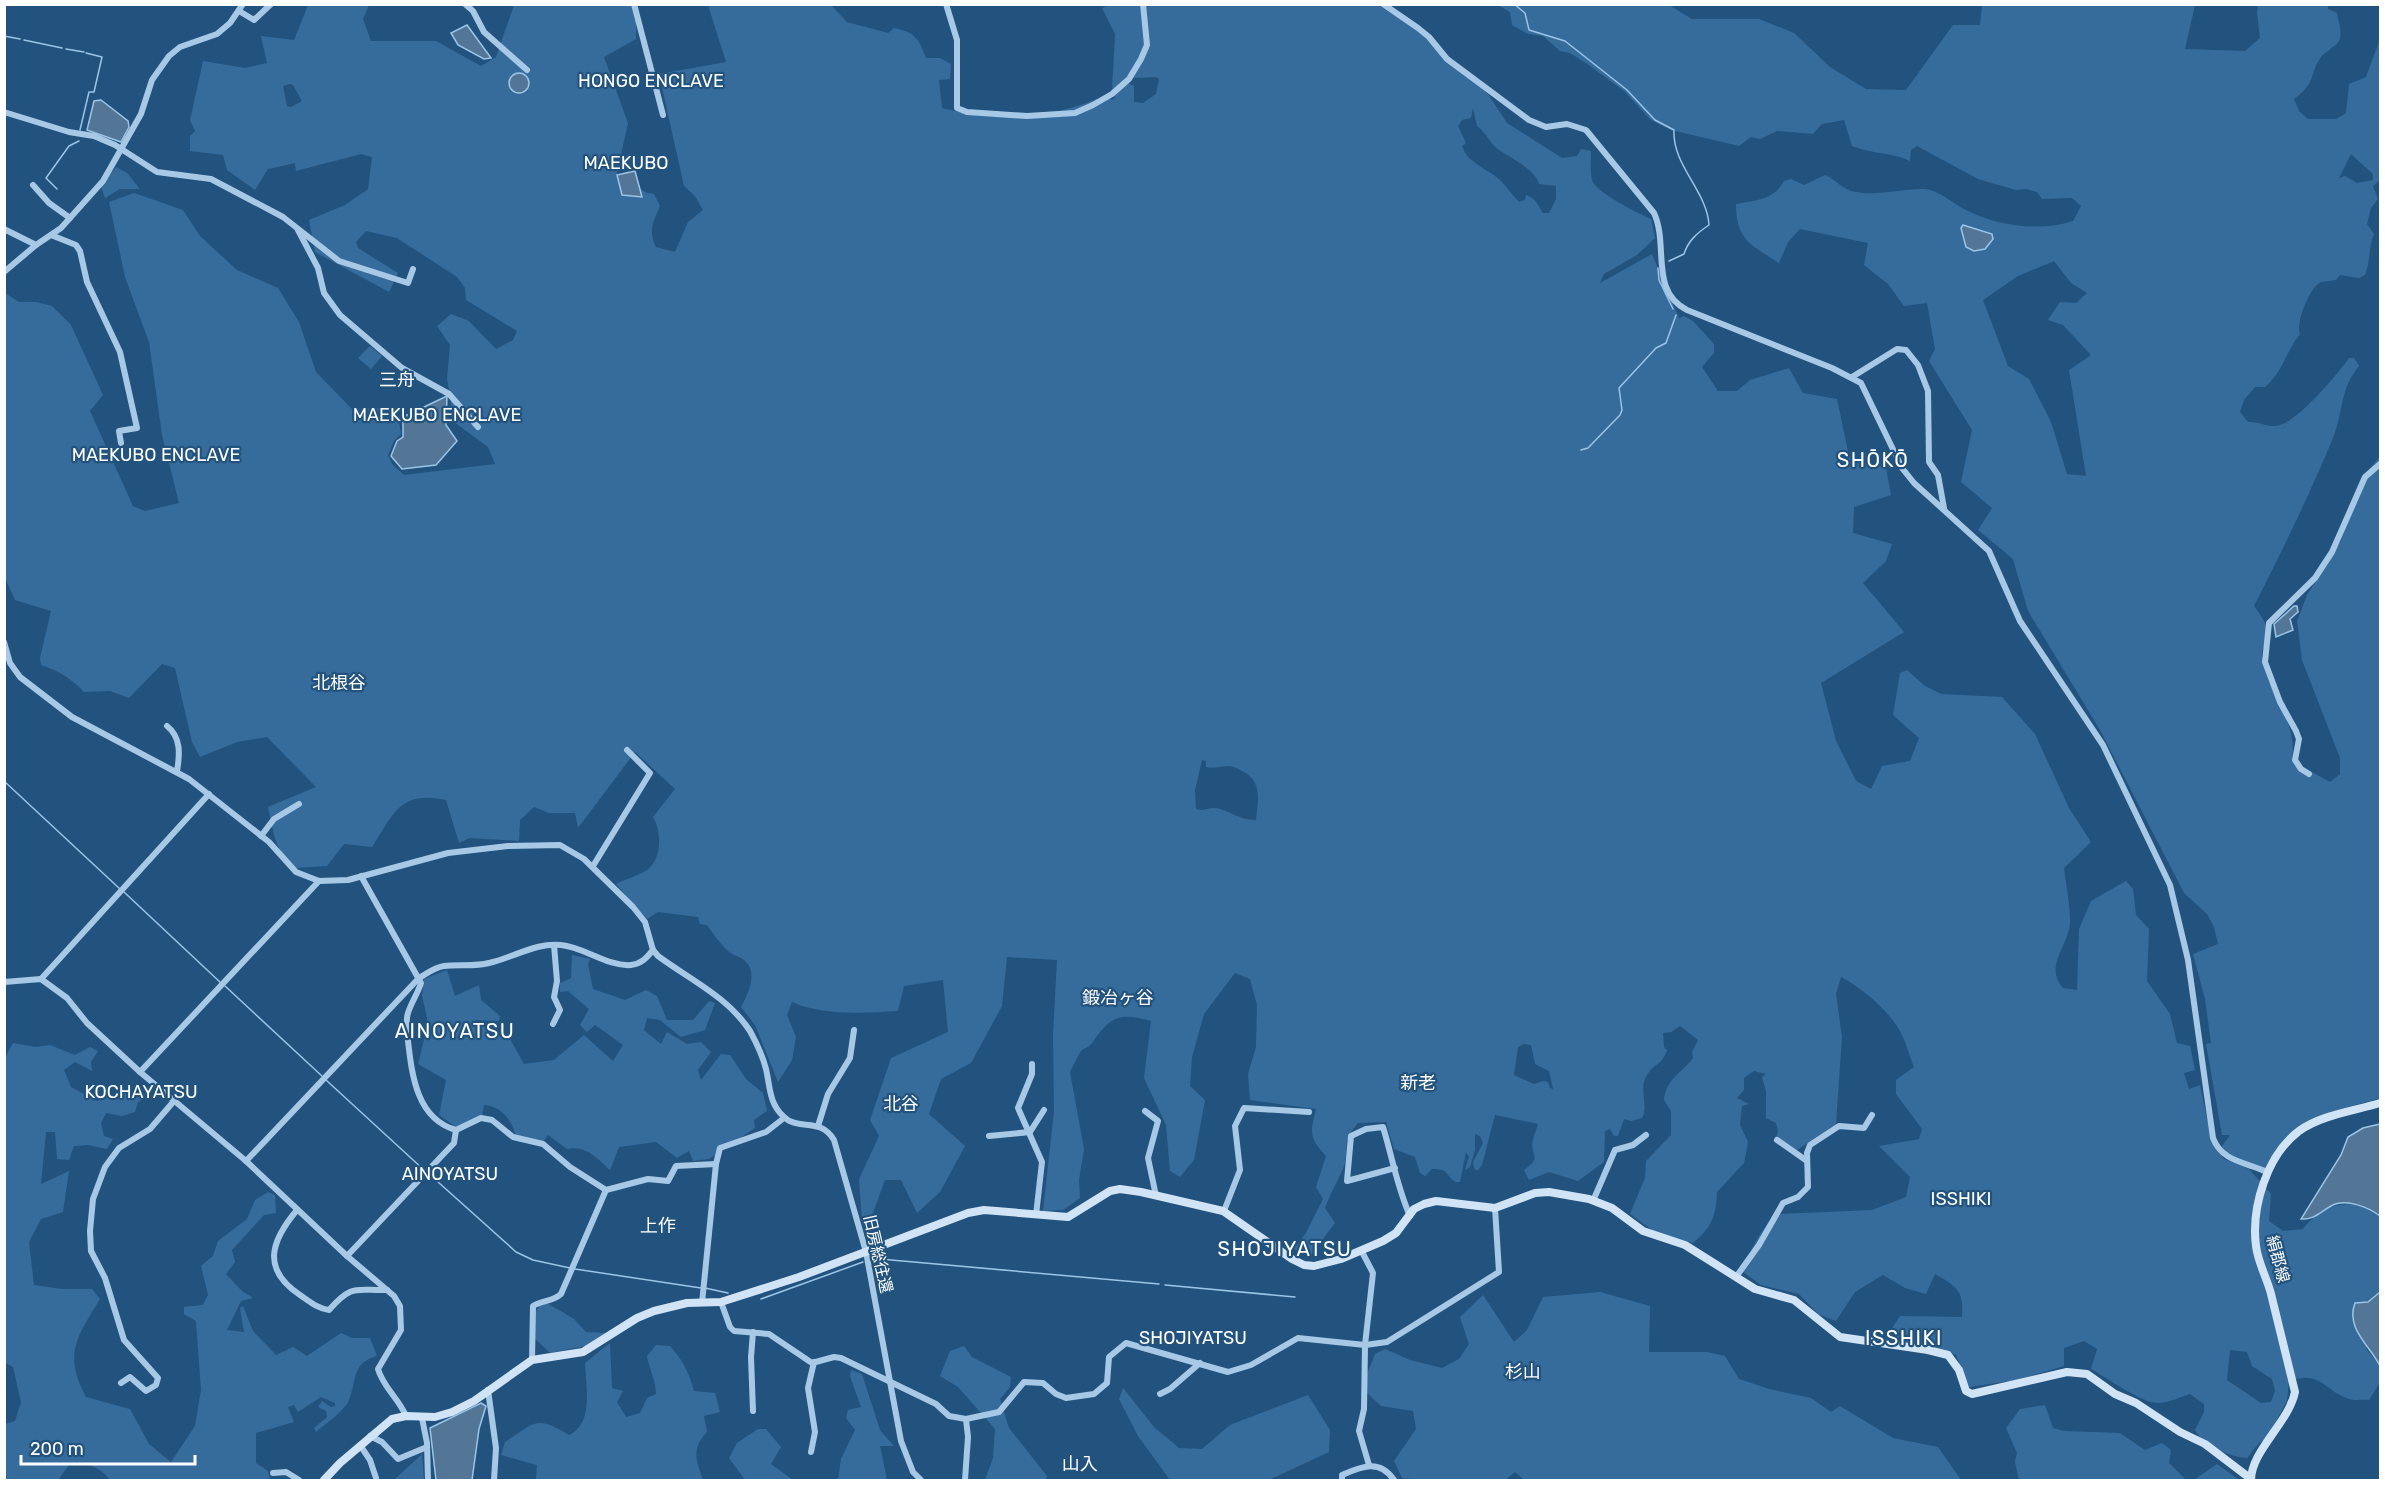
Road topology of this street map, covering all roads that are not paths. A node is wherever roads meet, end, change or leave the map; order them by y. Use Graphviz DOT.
graph roads {
  1 [pos="271,4"];
  2 [pos="465,4"];
  3 [pos="634,4"];
  4 [pos="946,4"];
  5 [pos="1143,4"];
  6 [pos="1383,4"];
  7 [pos="241,8"];
  8 [pos="527,70"];
  9 [pos="4,112"];
  10 [pos="663,115"];
  11 [pos="122,150"];
  12 [pos="33,185"];
  13 [pos="70,218"];
  14 [pos="4,229"];
  15 [pos="298,230"];
  16 [pos="51,235"];
  17 [pos="36,245"];
  18 [pos="413,269"];
  19 [pos="4,273"];
  20 [pos="1852,376"];
  21 [pos="477,427"];
  22 [pos="121,443"];
  23 [pos="2380,464"];
  24 [pos="1944,509"];
  25 [pos="4,642"];
  26 [pos="167,726"];
  27 [pos="627,750"];
  28 [pos="177,771"];
  29 [pos="2309,774"];
  30 [pos="209,794"];
  31 [pos="299,804"];
  32 [pos="261,836"];
  33 [pos="593,866"];
  34 [pos="361,876"];
  35 [pos="319,882"];
  36 [pos="554,945"];
  37 [pos="653,950"];
  38 [pos="419,978"];
  39 [pos="41,979"];
  40 [pos="4,982"];
  41 [pos="553,1024"];
  42 [pos="854,1030"];
  43 [pos="1032,1064"];
  44 [pos="140,1072"];
  45 [pos="174,1101"];
  46 [pos="2380,1103"];
  47 [pos="1044,1110"];
  48 [pos="1145,1112"];
  49 [pos="1309,1112"];
  50 [pos="1872,1115"];
  51 [pos="784,1118"];
  52 [pos="818,1126"];
  53 [pos="456,1130"];
  54 [pos="1030,1132"];
  55 [pos="1646,1135"];
  56 [pos="989,1136"];
  57 [pos="1777,1140"];
  58 [pos="246,1161"];
  59 [pos="1807,1161"];
  60 [pos="716,1164"];
  61 [pos="1395,1168"];
  62 [pos="2267,1172"];
  63 [pos="606,1190"];
  64 [pos="1156,1196"];
  65 [pos="1593,1200"];
  66 [pos="1495,1208"];
  67 [pos="297,1210"];
  68 [pos="1224,1211"];
  69 [pos="1036,1215"];
  70 [pos="1410,1216"];
  71 [pos="1361,1250"];
  72 [pos="866,1252"];
  73 [pos="346,1256"];
  74 [pos="1736,1277"];
  75 [pos="387,1290"];
  76 [pos="721,1302"];
  77 [pos="702,1303"];
  78 [pos="753,1332"];
  79 [pos="1365,1345"];
  80 [pos="532,1360"];
  81 [pos="814,1362"];
  82 [pos="1200,1363"];
  83 [pos="892,1382"];
  84 [pos="121,1383"];
  85 [pos="488,1390"];
  86 [pos="1160,1394"];
  87 [pos="753,1411"];
  88 [pos="406,1416"];
  89 [pos="422,1418"];
  90 [pos="966,1419"];
  91 [pos="370,1436"];
  92 [pos="360,1445"];
  93 [pos="427,1447"];
  94 [pos="811,1452"];
  95 [pos="1369,1465"];
  96 [pos="273,1473"];
  97 [pos="376,1478"];
  98 [pos="299,1480"];
  99 [pos="324,1480"];
  100 [pos="428,1480"];
  101 [pos="494,1480"];
  102 [pos="921,1480"];
  103 [pos="965,1480"];
  104 [pos="1342,1480"];
  105 [pos="1394,1480"];
  106 [pos="2251,1480"];
  1 -- 7 [label="street"];
  2 -- 8 [label="street"];
  3 -- 10 [label="street"];
  4 -- 5 [label="street"];
  6 -- 20 [label="street"];
  7 -- 11 [label="street"];
  9 -- 11 [label="street"];
  11 -- 13 [label="street"];
  11 -- 15 [label="street"];
  12 -- 13 [label="street"];
  13 -- 16 [label="street"];
  14 -- 17 [label="street"];
  15 -- 18 [label="street"];
  15 -- 21 [label="street"];
  16 -- 17 [label="street"];
  16 -- 22 [label="street"];
  17 -- 19 [label="street"];
  20 -- 24 [label="street"];
  20 -- 24 [label="street"];
  23 -- 29 [label="street"];
  24 -- 62 [label="street"];
  25 -- 28 [label="street"];
  26 -- 28 [label="street"];
  27 -- 33 [label="street"];
  28 -- 30 [label="street"];
  30 -- 32 [label="street"];
  30 -- 39 [label="street"];
  31 -- 32 [label="street"];
  32 -- 35 [label="street"];
  33 -- 34 [label="street"];
  33 -- 37 [label="street"];
  34 -- 35 [label="street"];
  34 -- 38 [label="street"];
  35 -- 44 [label="street"];
  36 -- 37 [label="street"];
  36 -- 38 [label="street"];
  36 -- 41 [label="street"];
  37 -- 51 [label="street"];
  38 -- 53 [label="street"];
  38 -- 58 [label="street"];
  39 -- 40 [label="street"];
  39 -- 44 [label="street"];
  42 -- 52 [label="street"];
  43 -- 54 [label="street"];
  44 -- 45 [label="street"];
  45 -- 58 [label="street"];
  45 -- 84 [label="street"];
  46 -- 62 [label="street, 絹郡線"];
  47 -- 54 [label="street"];
  48 -- 64 [label="street"];
  49 -- 68 [label="street"];
  50 -- 59 [label="street"];
  51 -- 52 [label="street"];
  51 -- 60 [label="street"];
  52 -- 72 [label="street, 旧房総往還"];
  53 -- 63 [label="street"];
  53 -- 73 [label="street"];
  54 -- 56 [label="street"];
  54 -- 69 [label="street"];
  55 -- 65 [label="street"];
  57 -- 59 [label="street"];
  58 -- 67 [label="street"];
  59 -- 74 [label="street"];
  60 -- 63 [label="street"];
  60 -- 77 [label="street"];
  61 -- 61 [label="street"];
  61 -- 70 [label="street"];
  62 -- 106 [label="street, 絹郡線"];
  63 -- 80 [label="street"];
  64 -- 68 [label="street"];
  64 -- 69 [label="street"];
  65 -- 66 [label="street"];
  65 -- 74 [label="street"];
  66 -- 70 [label="street"];
  66 -- 79 [label="street"];
  67 -- 73 [label="street"];
  67 -- 75 [label="street"];
  68 -- 71 [label="street"];
  69 -- 72 [label="street"];
  70 -- 71 [label="street"];
  71 -- 79 [label="street"];
  72 -- 76 [label="street"];
  72 -- 83 [label="street, 旧房総往還"];
  73 -- 75 [label="street"];
  74 -- 106 [label="street"];
  75 -- 88 [label="street"];
  76 -- 77 [label="street"];
  76 -- 78 [label="street"];
  77 -- 80 [label="street"];
  78 -- 81 [label="street"];
  78 -- 87 [label="street"];
  79 -- 82 [label="street"];
  79 -- 95 [label="street"];
  80 -- 85 [label="street"];
  81 -- 83 [label="street"];
  81 -- 94 [label="street"];
  82 -- 86 [label="street"];
  82 -- 90 [label="street"];
  83 -- 90 [label="street"];
  83 -- 102 [label="street, 旧房総往還"];
  85 -- 89 [label="street"];
  85 -- 101 [label="street"];
  88 -- 89 [label="street"];
  88 -- 91 [label="street"];
  89 -- 93 [label="street"];
  90 -- 103 [label="street"];
  91 -- 92 [label="street"];
  91 -- 93 [label="street"];
  92 -- 97 [label="street"];
  92 -- 99 [label="street"];
  93 -- 100 [label="street"];
  95 -- 104 [label="street"];
  95 -- 105 [label="street"];
  96 -- 98 [label="street"];
}
